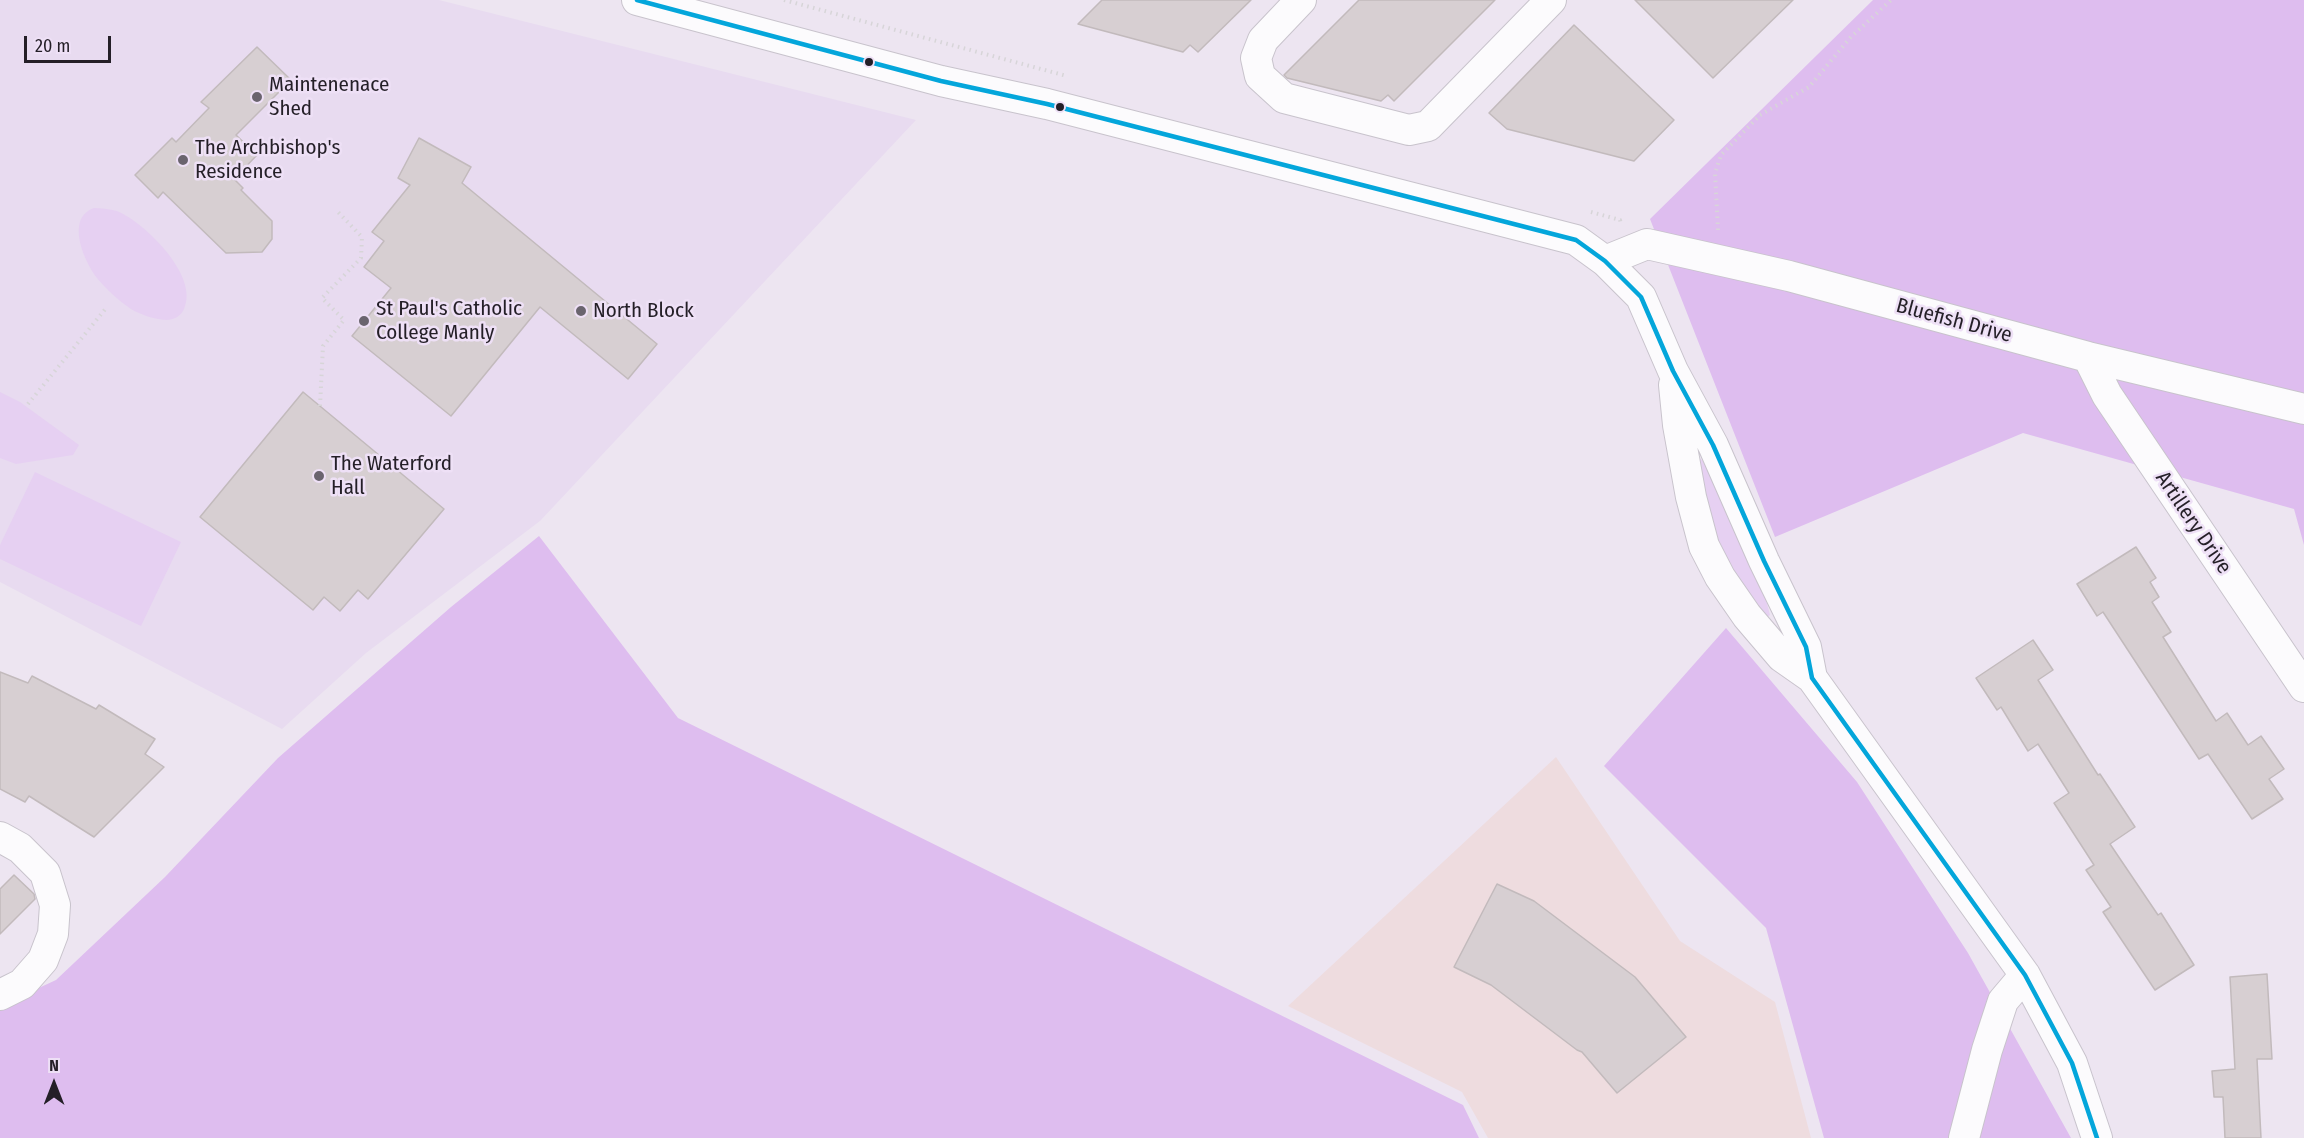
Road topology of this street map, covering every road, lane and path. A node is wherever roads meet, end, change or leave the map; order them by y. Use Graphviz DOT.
graph roads {
  1 [pos="637,0"];
  2 [pos="1301,0"];
  3 [pos="1551,0"];
  4 [pos="1891,0"];
  5 [pos="338,212"];
  6 [pos="1713,259"];
  7 [pos="1605,261"];
  8 [pos="107,307"];
  9 [pos="2088,357"];
  10 [pos="1673,371"];
  11 [pos="28,404"];
  12 [pos="320,406"];
  13 [pos="2304,409"];
  14 [pos="1812,678"];
  15 [pos="2304,687"];
  16 [pos="0,837"];
  17 [pos="2025,975"];
  18 [pos="0,995"];
  19 [pos="1964,1138"];
  20 [pos="2097,1138"];
  1 -- 7 [label="street"];
  2 -- 3 [label="street"];
  4 -- 6 [label="path"];
  5 -- 12 [label="path"];
  6 -- 7 [label="street, Bluefish Drive"];
  6 -- 9 [label="street, Bluefish Drive"];
  7 -- 10 [label="street"];
  8 -- 11 [label="path"];
  9 -- 13 [label="street, Bluefish Drive"];
  9 -- 15 [label="street, Artillery Drive"];
  10 -- 14 [label="street"];
  10 -- 14 [label="street"];
  14 -- 17 [label="street"];
  16 -- 18 [label="street"];
  17 -- 19 [label="street"];
  17 -- 20 [label="street"];
}
